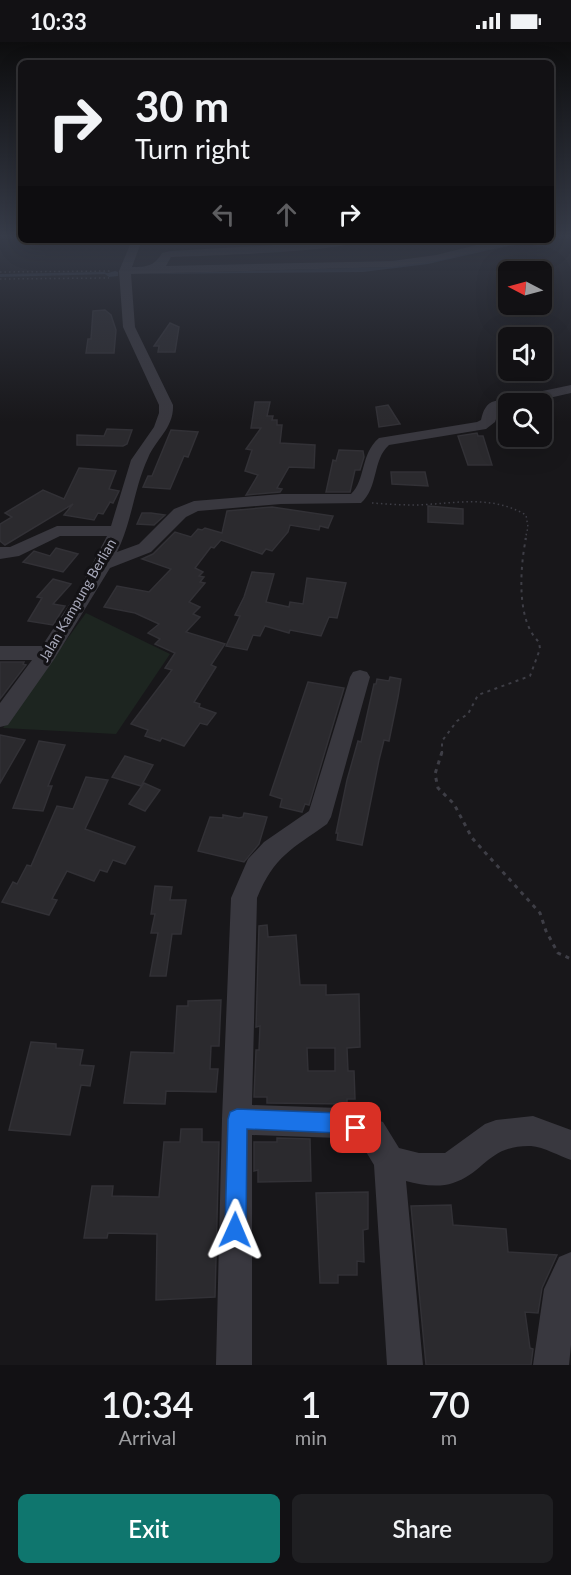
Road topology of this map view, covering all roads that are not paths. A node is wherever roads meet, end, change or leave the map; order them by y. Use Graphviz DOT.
graph roads {
  1 [pos="127,298"];
  2 [pos="571,389"];
  3 [pos="116,531"];
  4 [pos="0,553"];
  5 [pos="102,564"];
  6 [pos="0,653"];
  7 [pos="48,653"];
  8 [pos="360,677"];
  9 [pos="0,719"];
  10 [pos="237,1119"];
  11 [pos="571,1145"];
  12 [pos="389,1161"];
  13 [pos="571,1269"];
  14 [pos="234,1365"];
  15 [pos="405,1365"];
  16 [pos="551,1365"];
  1 -- 3 [label="street, Jalan Kampung Berlian"];
  2 -- 5 [label="street"];
  3 -- 4 [label="street"];
  3 -- 5 [label="street, Jalan Kampung Berlian"];
  5 -- 7 [label="street, Jalan Kampung Berlian"];
  6 -- 7 [label="street"];
  7 -- 9 [label="street, Jalan Kampung Berlian"];
  8 -- 10 [label="street"];
  10 -- 12 [label="street"];
  10 -- 14 [label="street"];
  11 -- 12 [label="street"];
  12 -- 15 [label="street"];
  13 -- 16 [label="street"];
}
